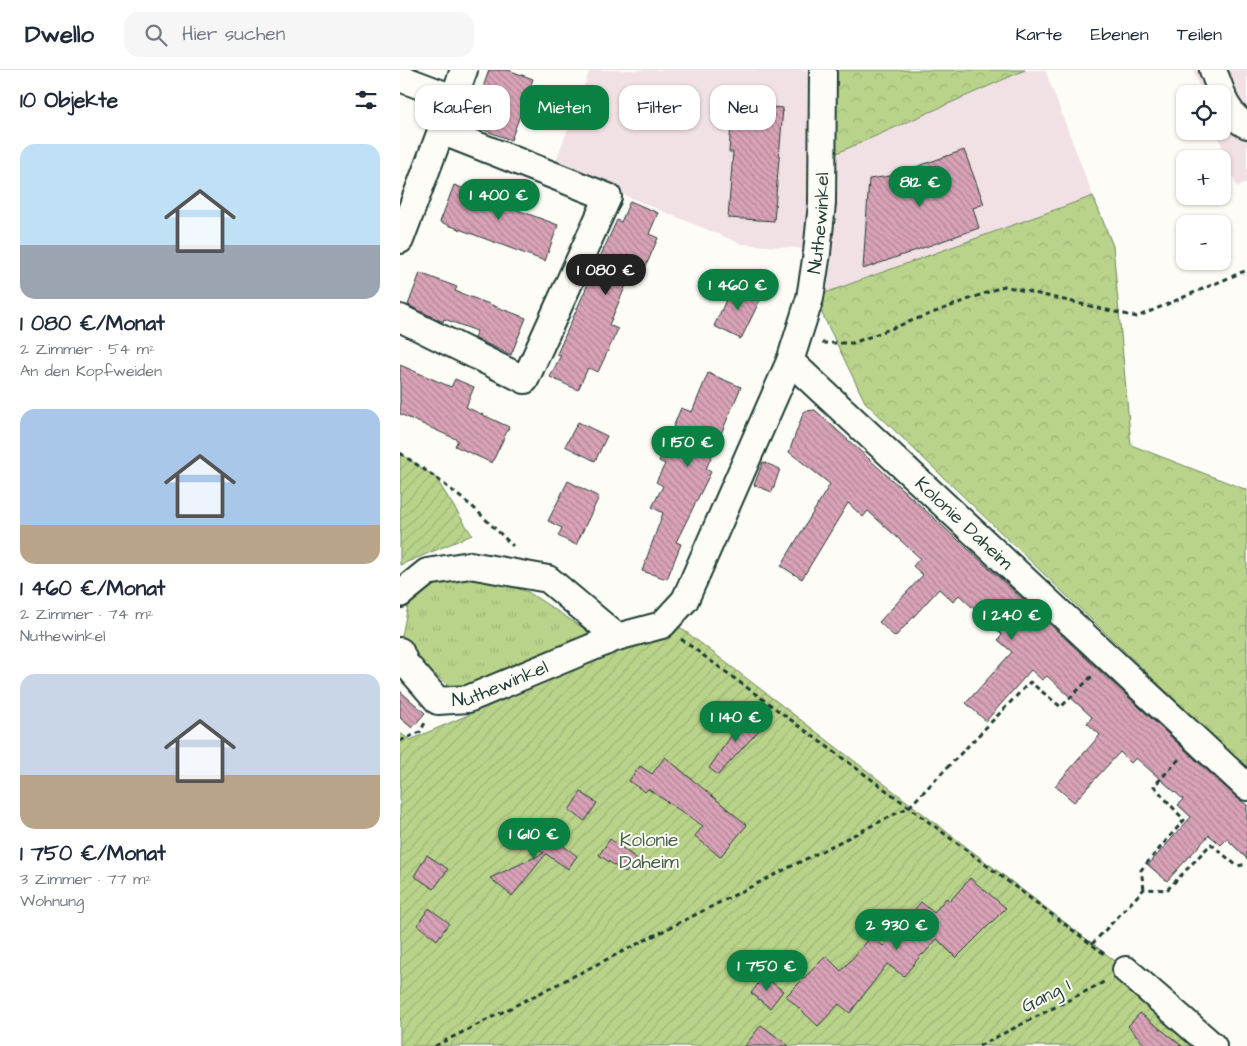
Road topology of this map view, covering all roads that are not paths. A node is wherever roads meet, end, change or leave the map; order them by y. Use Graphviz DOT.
graph roads {
  1 [pos="464,70"];
  2 [pos="822,70"];
  3 [pos="1213,70"];
  4 [pos="400,78"];
  5 [pos="419,85"];
  6 [pos="458,85"];
  7 [pos="1218,85"];
  8 [pos="1231,111"];
  9 [pos="1247,125"];
  10 [pos="441,131"];
  11 [pos="400,240"];
  12 [pos="400,318"];
  13 [pos="793,352"];
  14 [pos="400,594"];
  15 [pos="617,637"];
  16 [pos="400,651"];
  17 [pos="1247,787"];
  18 [pos="1126,970"];
  19 [pos="1214,1046"];
  1 -- 6 [label="street"];
  2 -- 13 [label="street, Nuthewinkel"];
  3 -- 7 [label="street"];
  4 -- 5 [label="street"];
  8 -- 9 [label="street"];
  10 -- 11 [label="street"];
  10 -- 12 [label="street"];
  13 -- 15 [label="street, Nuthewinkel"];
  13 -- 17 [label="street, Kolonie Daheim"];
  14 -- 15 [label="street"];
  15 -- 16 [label="street, Nuthewinkel"];
  18 -- 19 [label="street"];
}
